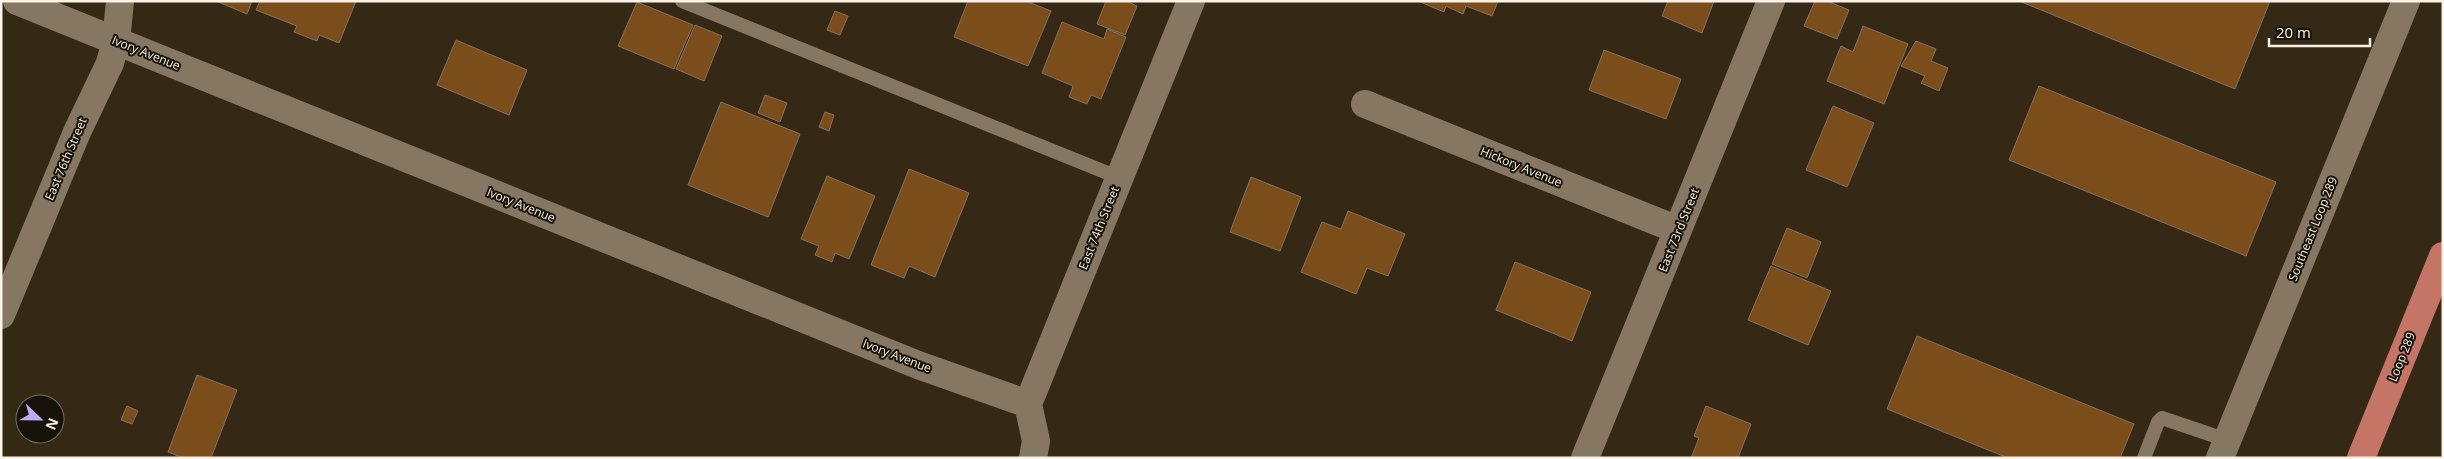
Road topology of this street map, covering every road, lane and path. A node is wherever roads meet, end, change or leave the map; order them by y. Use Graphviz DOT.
graph roads {
  1 [pos="17,1"];
  2 [pos="120,1"];
  3 [pos="682,1"];
  4 [pos="1191,1"];
  5 [pos="1771,1"];
  6 [pos="2406,1"];
  7 [pos="116,41"];
  8 [pos="1365,104"];
  9 [pos="1120,178"];
  10 [pos="1678,230"];
  11 [pos="2443,256"];
  12 [pos="1,315"];
  13 [pos="1028,404"];
  14 [pos="2223,449"];
  15 [pos="1033,458"];
  16 [pos="1585,458"];
  17 [pos="2144,458"];
  18 [pos="2361,458"];
  1 -- 7 [label="street, Ivory Avenue"];
  2 -- 7 [label="street, East 76th Street"];
  3 -- 9 [label="lane"];
  4 -- 9 [label="street, East 74th Street"];
  5 -- 10 [label="street, East 73rd Street"];
  6 -- 14 [label="street, Southeast Loop 289"];
  7 -- 12 [label="street, East 76th Street"];
  7 -- 13 [label="street, Ivory Avenue"];
  8 -- 10 [label="street, Hickory Avenue"];
  9 -- 13 [label="street, East 74th Street"];
  10 -- 16 [label="street, East 73rd Street"];
  11 -- 18 [label="highway, Loop 289"];
  13 -- 15 [label="street"];
  14 -- 17 [label="lane"];
}
